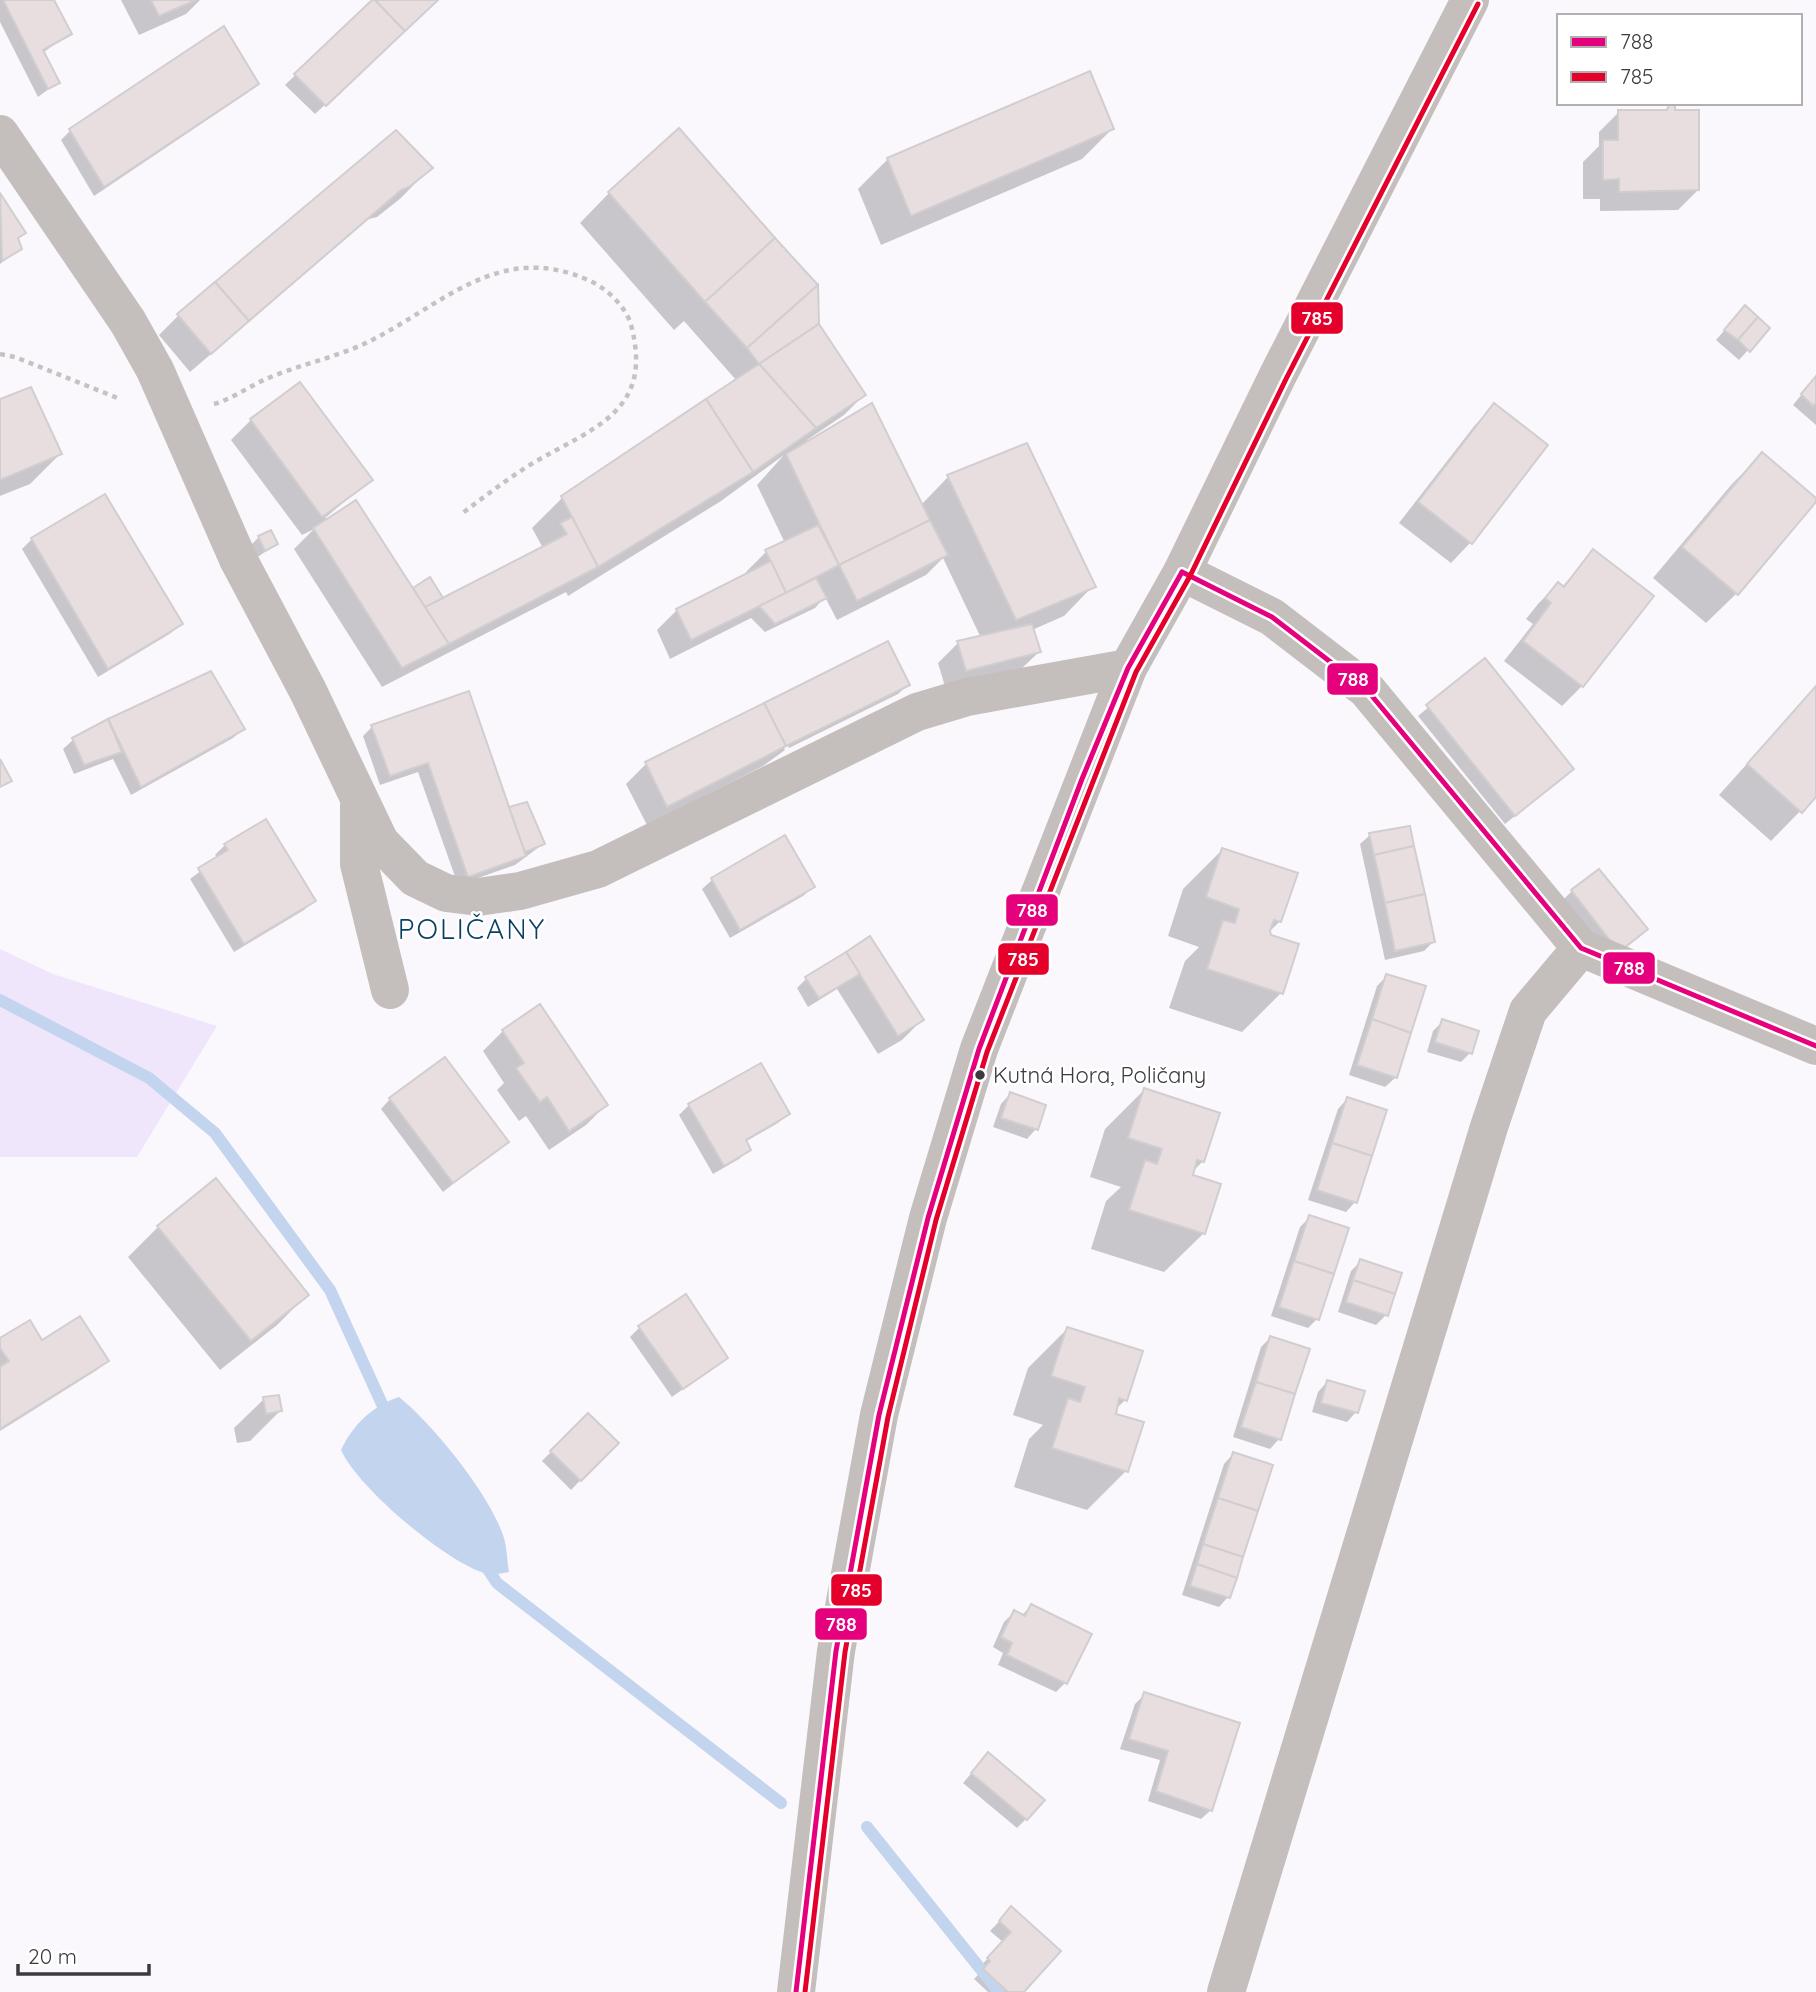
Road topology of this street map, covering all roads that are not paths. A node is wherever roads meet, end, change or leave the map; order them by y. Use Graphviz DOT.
graph roads {
  1 [pos="1470,0"];
  2 [pos="0,134"];
  3 [pos="1182,572"];
  4 [pos="1128,668"];
  5 [pos="359,801"];
  6 [pos="1581,948"];
  7 [pos="390,990"];
  8 [pos="1816,1046"];
  9 [pos="796,1992"];
  10 [pos="1226,1992"];
  1 -- 3 [label="street"];
  2 -- 5 [label="street"];
  3 -- 4 [label="street"];
  3 -- 6 [label="street"];
  4 -- 5 [label="street"];
  4 -- 9 [label="street"];
  5 -- 7 [label="street"];
  6 -- 8 [label="street"];
  6 -- 10 [label="street"];
}
